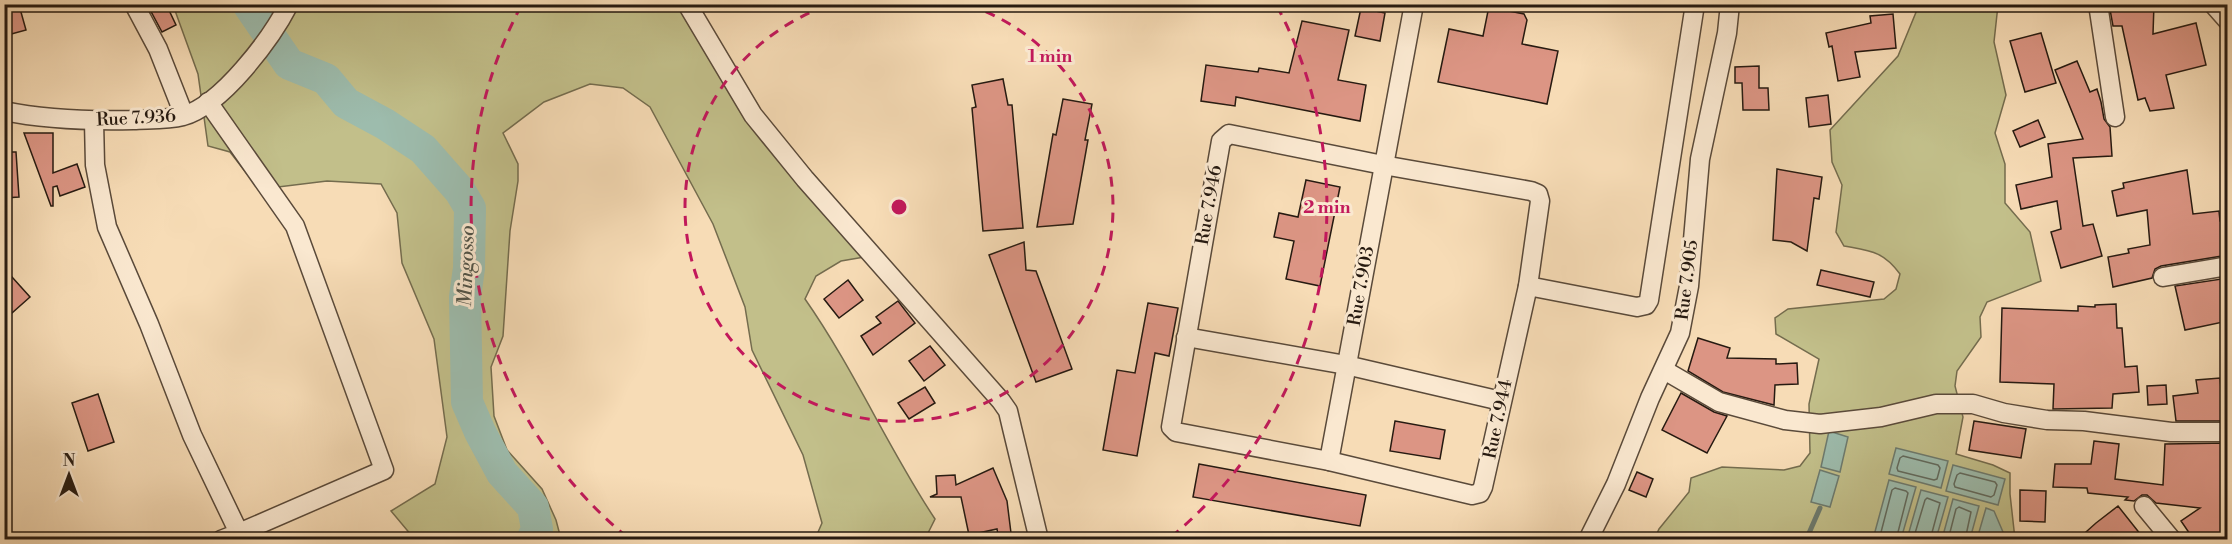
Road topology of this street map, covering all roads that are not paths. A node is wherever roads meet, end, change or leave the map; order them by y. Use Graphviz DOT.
graph roads {
  1 [pos="134,4"];
  2 [pos="687,4"];
  3 [pos="1414,4"];
  4 [pos="1695,4"];
  5 [pos="1730,4"];
  6 [pos="2098,4"];
  7 [pos="2213,4"];
  8 [pos="286,11"];
  9 [pos="2228,21"];
  10 [pos="208,102"];
  11 [pos="4,111"];
  12 [pos="184,116"];
  13 [pos="2115,117"];
  14 [pos="94,121"];
  15 [pos="1383,165"];
  16 [pos="2228,266"];
  17 [pos="2163,277"];
  18 [pos="1528,286"];
  19 [pos="1186,337"];
  20 [pos="1346,365"];
  21 [pos="1664,370"];
  22 [pos="1501,401"];
  23 [pos="1176,432"];
  24 [pos="2228,432"];
  25 [pos="1329,461"];
  26 [pos="2144,506"];
  27 [pos="234,537"];
  28 [pos="1038,540"];
  29 [pos="1588,540"];
  30 [pos="2172,540"];
  1 -- 12 [label="street"];
  2 -- 28 [label="street"];
  3 -- 15 [label="street, Rue 7.903"];
  4 -- 18 [label="street"];
  5 -- 21 [label="street, Rue 7.905"];
  6 -- 13 [label="street"];
  7 -- 9 [label="street"];
  8 -- 10 [label="street, Rue 7.936"];
  10 -- 12 [label="street, Rue 7.936"];
  10 -- 27 [label="street"];
  11 -- 14 [label="street, Rue 7.936"];
  12 -- 14 [label="street, Rue 7.936"];
  14 -- 27 [label="street"];
  15 -- 18 [label="street, Rue 7.944"];
  15 -- 19 [label="street, Rue 7.946"];
  15 -- 20 [label="street, Rue 7.903"];
  16 -- 17 [label="street"];
  18 -- 22 [label="street, Rue 7.944"];
  19 -- 20 [label="street"];
  19 -- 23 [label="street, Rue 7.946"];
  20 -- 22 [label="street"];
  20 -- 25 [label="street, Rue 7.903"];
  21 -- 24 [label="street"];
  21 -- 29 [label="street, Rue 7.905"];
  22 -- 25 [label="street, Rue 7.944"];
  23 -- 25 [label="street, Rue 7.944"];
  26 -- 30 [label="street"];
}
